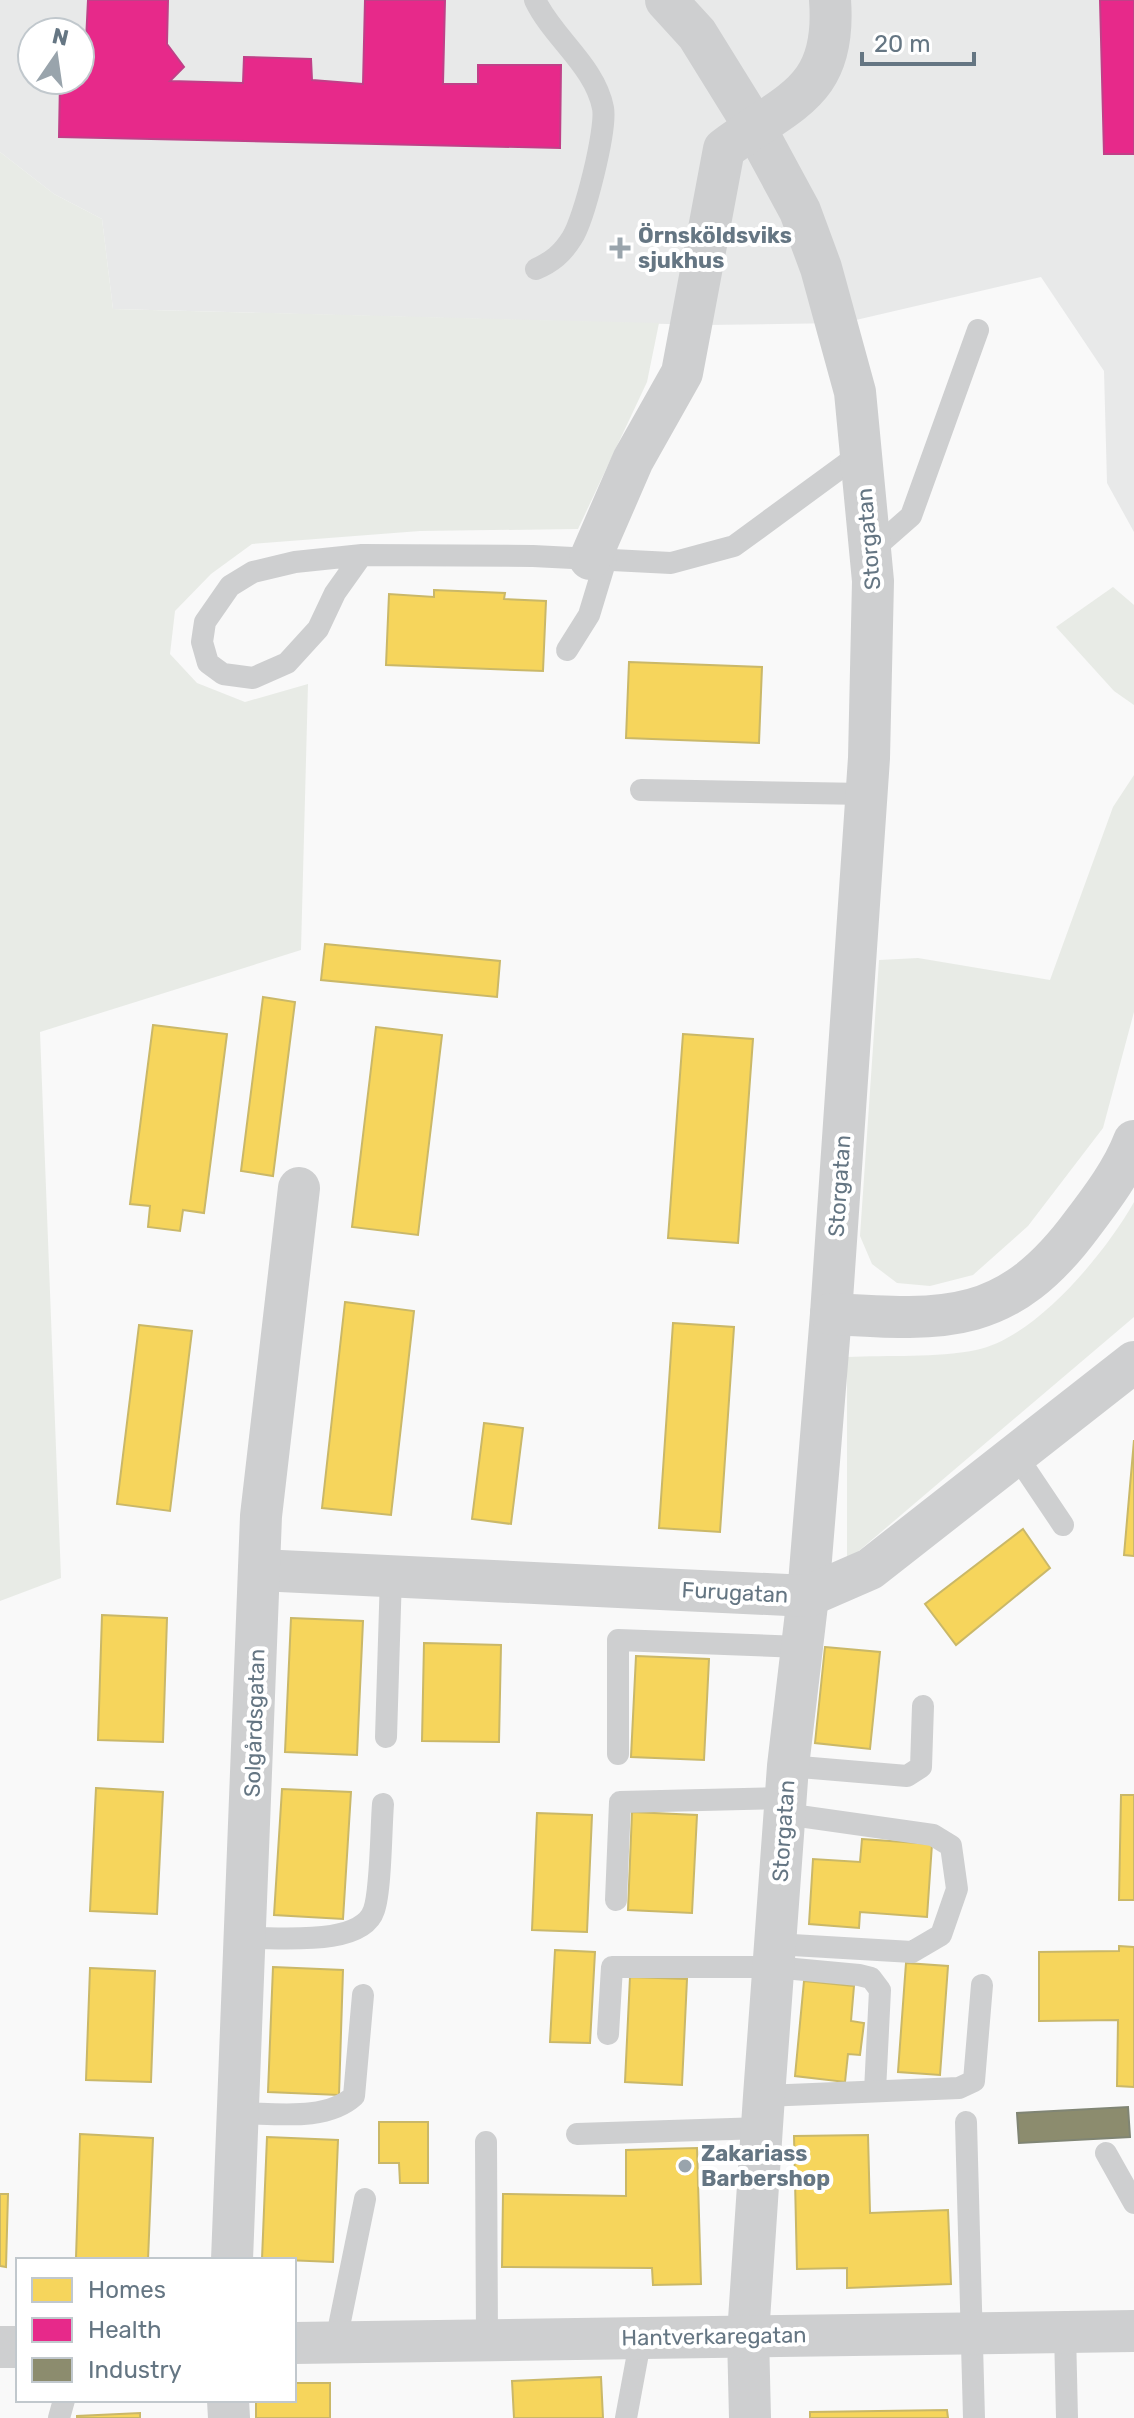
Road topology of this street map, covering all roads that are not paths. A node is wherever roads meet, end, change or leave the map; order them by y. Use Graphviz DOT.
graph roads {
  1 [pos="535,0"];
  2 [pos="666,0"];
  3 [pos="830,0"];
  4 [pos="754,126"];
  5 [pos="536,269"];
  6 [pos="978,330"];
  7 [pos="861,453"];
  8 [pos="870,552"];
  9 [pos="362,555"];
  10 [pos="598,559"];
  11 [pos="567,650"];
  12 [pos="641,790"];
  13 [pos="866,794"];
  14 [pos="1134,1141"];
  15 [pos="299,1188"];
  16 [pos="831,1314"];
  17 [pos="1134,1362"];
  18 [pos="1016,1455"];
  19 [pos="1063,1525"];
  20 [pos="259,1570"];
  21 [pos="391,1575"];
  22 [pos="808,1596"];
  23 [pos="801,1647"];
  24 [pos="923,1706"];
  25 [pos="386,1737"];
  26 [pos="618,1754"];
  27 [pos="786,1793"];
  28 [pos="383,1804"];
  29 [pos="616,1900"];
  30 [pos="247,1938"];
  31 [pos="774,1956"];
  32 [pos="982,1985"];
  33 [pos="363,1995"];
  34 [pos="608,2034"];
  35 [pos="875,2091"];
  36 [pos="763,2112"];
  37 [pos="237,2113"];
  38 [pos="966,2122"];
  39 [pos="577,2134"];
  40 [pos="486,2142"];
  41 [pos="1106,2153"];
  42 [pos="365,2199"];
  43 [pos="1134,2203"];
  44 [pos="232,2258"];
  45 [pos="1134,2331"];
  46 [pos="1065,2332"];
  47 [pos="973,2333"];
  48 [pos="748,2335"];
  49 [pos="641,2337"];
  50 [pos="487,2339"];
  51 [pos="336,2341"];
  52 [pos="296,2343"];
  53 [pos="626,2418"];
  54 [pos="750,2418"];
  55 [pos="974,2418"];
  56 [pos="1067,2418"];
  1 -- 5 [label="lane"];
  2 -- 4 [label="street, Storgatan"];
  3 -- 4 [label="street"];
  4 -- 7 [label="street, Storgatan"];
  4 -- 10 [label="street"];
  6 -- 8 [label="lane"];
  7 -- 8 [label="street, Storgatan"];
  7 -- 10 [label="lane"];
  8 -- 13 [label="street, Storgatan"];
  9 -- 9 [label="lane"];
  9 -- 10 [label="lane"];
  10 -- 11 [label="lane"];
  12 -- 13 [label="lane"];
  13 -- 16 [label="street, Storgatan"];
  14 -- 16 [label="street"];
  15 -- 20 [label="street, Solgårdsgatan"];
  16 -- 22 [label="street, Storgatan"];
  17 -- 18 [label="street, Furugatan"];
  18 -- 19 [label="lane"];
  18 -- 22 [label="street, Furugatan"];
  20 -- 21 [label="street, Furugatan"];
  20 -- 30 [label="street, Solgårdsgatan"];
  21 -- 22 [label="street, Furugatan"];
  21 -- 25 [label="lane"];
  22 -- 23 [label="street, Storgatan"];
  23 -- 26 [label="lane"];
  23 -- 27 [label="street, Storgatan"];
  24 -- 27 [label="lane"];
  27 -- 29 [label="lane"];
  27 -- 31 [label="street, Storgatan"];
  27 -- 31 [label="lane"];
  28 -- 30 [label="lane"];
  30 -- 37 [label="street, Solgårdsgatan"];
  31 -- 34 [label="lane"];
  31 -- 35 [label="lane"];
  31 -- 36 [label="street, Storgatan"];
  32 -- 35 [label="lane"];
  33 -- 37 [label="lane"];
  35 -- 36 [label="lane"];
  36 -- 39 [label="lane"];
  36 -- 48 [label="street, Storgatan"];
  37 -- 44 [label="street, Solgårdsgatan"];
  38 -- 47 [label="lane"];
  40 -- 50 [label="lane"];
  41 -- 43 [label="lane"];
  42 -- 51 [label="lane"];
  45 -- 46 [label="street, Hantverkaregatan"];
  46 -- 47 [label="street, Hantverkaregatan"];
  46 -- 56 [label="lane"];
  47 -- 48 [label="street, Hantverkaregatan"];
  47 -- 55 [label="lane"];
  48 -- 49 [label="street, Hantverkaregatan"];
  48 -- 54 [label="street, Storgatan"];
  49 -- 50 [label="street, Hantverkaregatan"];
  49 -- 53 [label="lane"];
  50 -- 51 [label="street, Hantverkaregatan"];
  51 -- 52 [label="street, Hantverkaregatan"];
}
